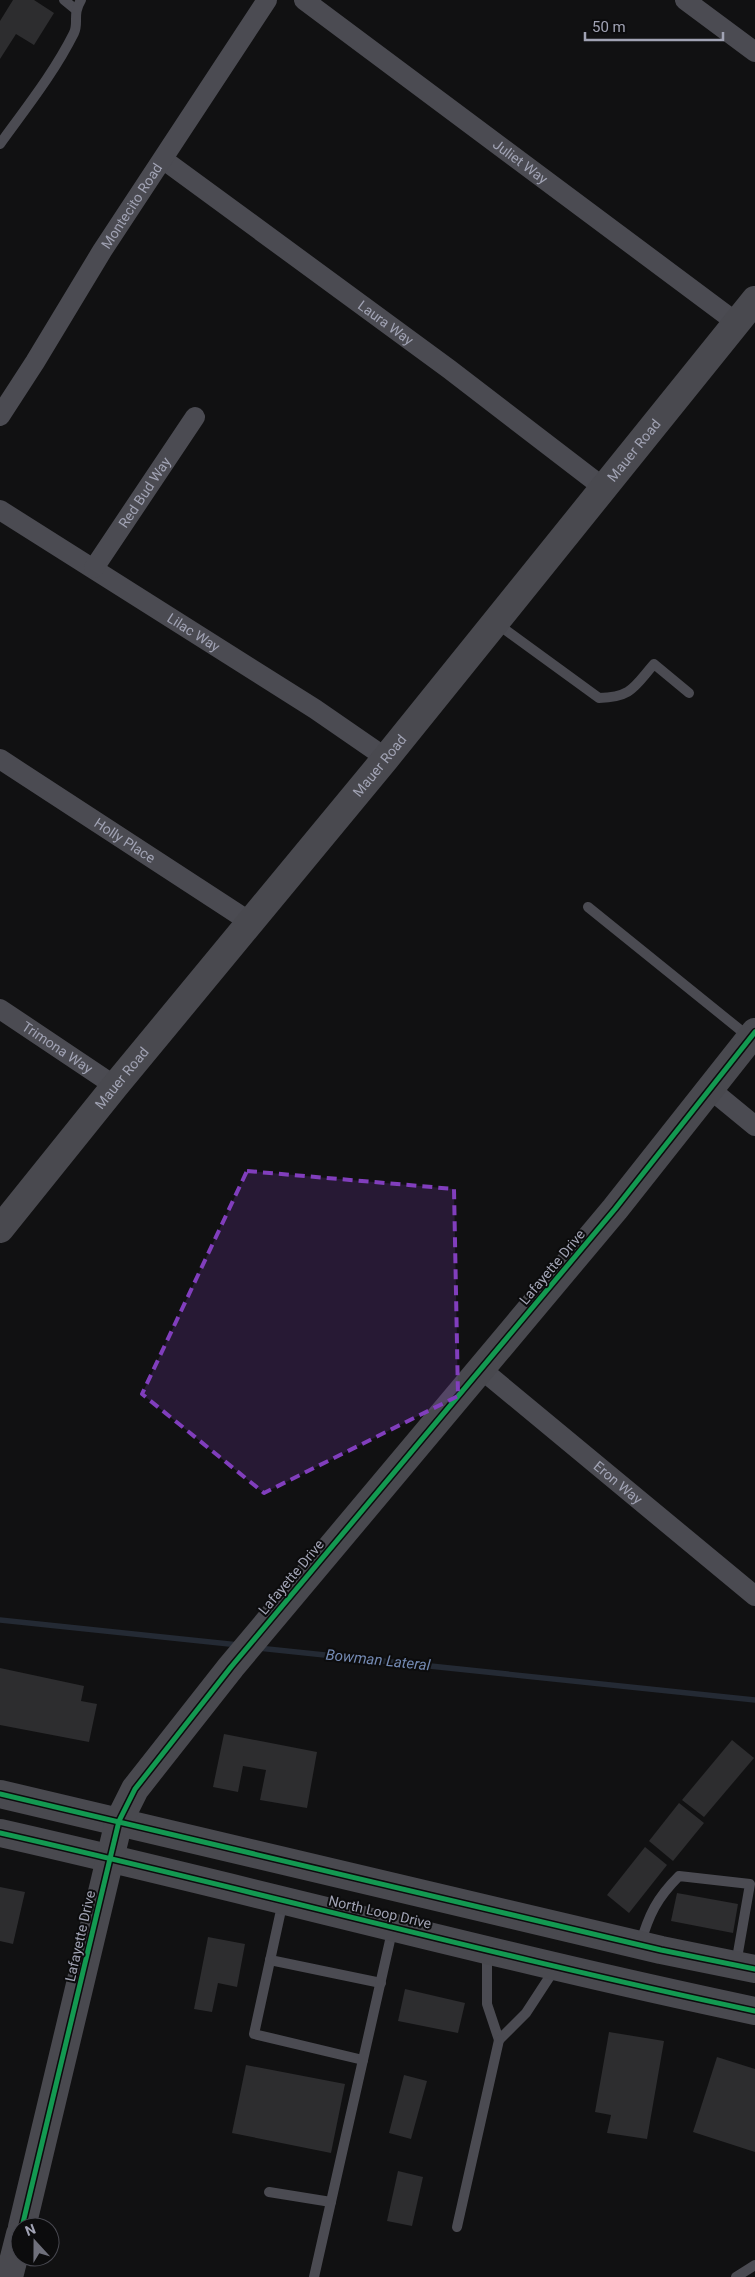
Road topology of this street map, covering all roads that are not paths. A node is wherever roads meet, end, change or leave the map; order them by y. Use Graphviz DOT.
graph roads {
  1 [pos="64,0"];
  2 [pos="81,0"];
  3 [pos="267,0"];
  4 [pos="304,0"];
  5 [pos="685,0"];
  6 [pos="75,10"];
  7 [pos="755,52"];
  8 [pos="0,144"];
  9 [pos="164,160"];
  10 [pos="755,300"];
  11 [pos="737,323"];
  12 [pos="0,416"];
  13 [pos="195,417"];
  14 [pos="604,488"];
  15 [pos="0,510"];
  16 [pos="94,568"];
  17 [pos="496,623"];
  18 [pos="689,693"];
  19 [pos="386,758"];
  20 [pos="0,759"];
  21 [pos="588,907"];
  22 [pos="250,922"];
  23 [pos="0,1009"];
  24 [pos="753,1035"];
  25 [pos="115,1086"];
  26 [pos="710,1089"];
  27 [pos="755,1126"];
  28 [pos="0,1229"];
  29 [pos="481,1369"];
  30 [pos="755,1596"];
  31 [pos="0,1794"];
  32 [pos="118,1822"];
  33 [pos="0,1833"];
  34 [pos="110,1858"];
  35 [pos="283,1900"];
  36 [pos="393,1926"];
  37 [pos="651,1948"];
  38 [pos="488,1949"];
  39 [pos="270,1960"];
  40 [pos="557,1966"];
  41 [pos="745,1967"];
  42 [pos="381,1983"];
  43 [pos="649,1989"];
  44 [pos="755,2010"];
  45 [pos="499,2040"];
  46 [pos="363,2060"];
  47 [pos="269,2192"];
  48 [pos="331,2202"];
  49 [pos="24,2217"];
  50 [pos="457,2227"];
  51 [pos="755,2265"];
  52 [pos="314,2277"];
  53 [pos="736,2277"];
  1 -- 6 [label="lane"];
  2 -- 6 [label="lane"];
  3 -- 9 [label="street, Montecito Road"];
  4 -- 11 [label="street, Juliet Way"];
  5 -- 7 [label="street"];
  6 -- 8 [label="lane"];
  9 -- 12 [label="street, Montecito Road"];
  9 -- 14 [label="street, Laura Way"];
  10 -- 11 [label="street, Mauer Road"];
  11 -- 14 [label="street, Mauer Road"];
  13 -- 16 [label="street, Red Bud Way"];
  14 -- 17 [label="street, Mauer Road"];
  15 -- 16 [label="street, Lilac Way"];
  16 -- 19 [label="street, Lilac Way"];
  17 -- 18 [label="lane"];
  17 -- 19 [label="street, Mauer Road"];
  19 -- 22 [label="street, Mauer Road"];
  20 -- 22 [label="street, Holly Place"];
  21 -- 24 [label="lane"];
  22 -- 25 [label="street, Mauer Road"];
  23 -- 25 [label="street, Trimona Way"];
  24 -- 26 [label="street, Lafayette Drive"];
  25 -- 28 [label="street, Mauer Road"];
  26 -- 27 [label="street"];
  26 -- 29 [label="street, Lafayette Drive"];
  29 -- 30 [label="street, Eron Way"];
  29 -- 32 [label="street, Lafayette Drive"];
  31 -- 32 [label="street, North Loop Drive"];
  32 -- 34 [label="street, Lafayette Drive"];
  32 -- 37 [label="street, North Loop Drive"];
  33 -- 34 [label="street, North Loop Drive"];
  34 -- 35 [label="street, North Loop Drive"];
  34 -- 49 [label="street, Lafayette Drive"];
  35 -- 36 [label="street, North Loop Drive"];
  35 -- 39 [label="lane"];
  36 -- 38 [label="street, North Loop Drive"];
  36 -- 42 [label="lane"];
  37 -- 41 [label="street, North Loop Drive"];
  37 -- 41 [label="lane"];
  37 -- 43 [label="street"];
  38 -- 40 [label="street, North Loop Drive"];
  38 -- 45 [label="lane"];
  39 -- 42 [label="lane"];
  39 -- 46 [label="lane"];
  40 -- 43 [label="street, North Loop Drive"];
  40 -- 45 [label="lane"];
  42 -- 46 [label="lane"];
  43 -- 44 [label="street, North Loop Drive"];
  45 -- 50 [label="lane"];
  46 -- 48 [label="lane"];
  47 -- 48 [label="lane"];
  48 -- 52 [label="lane"];
  51 -- 53 [label="lane"];
}
